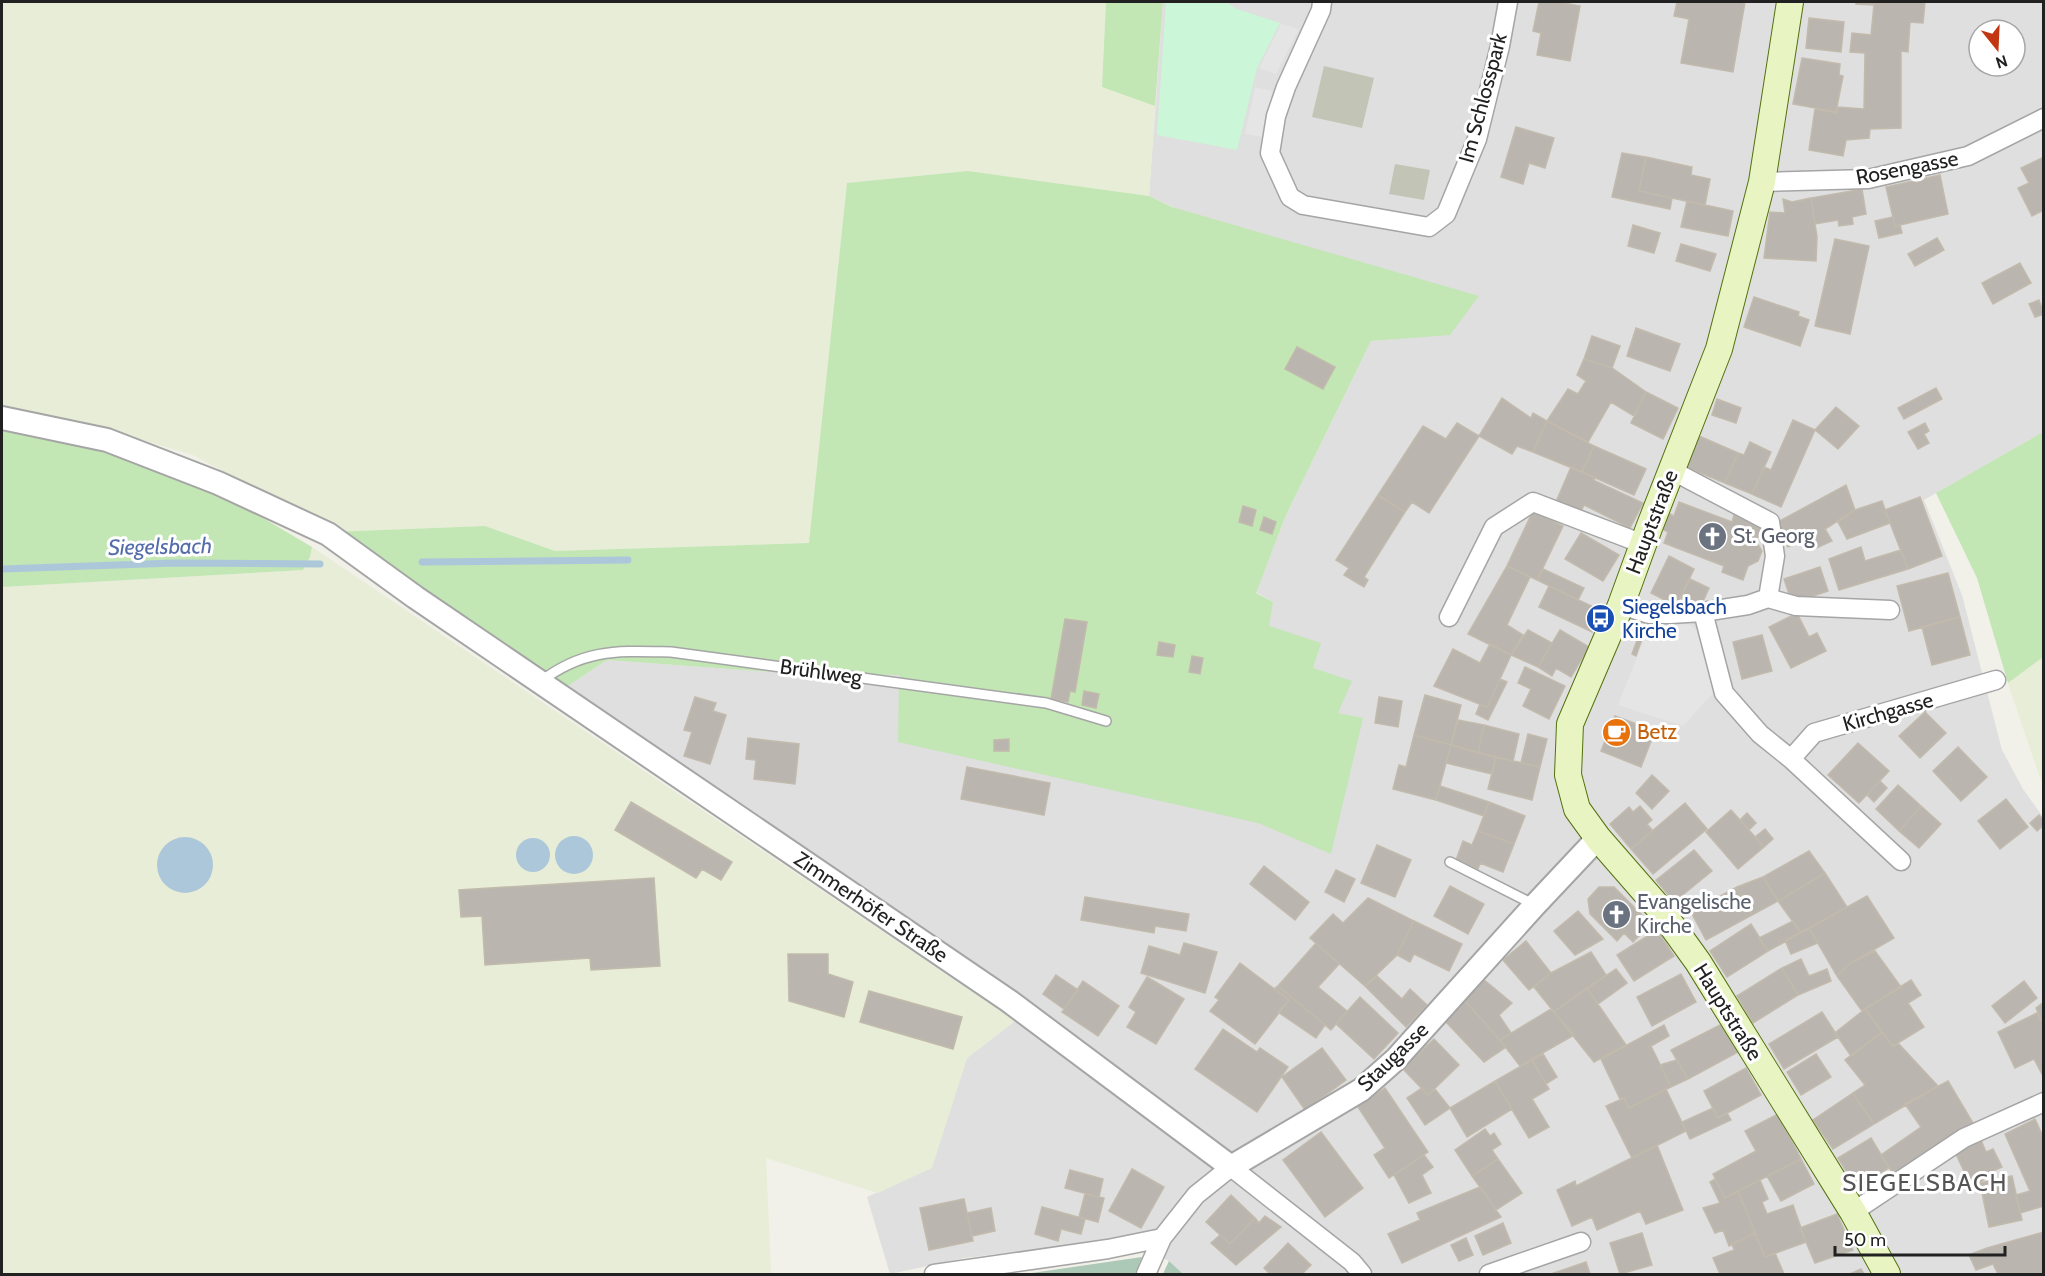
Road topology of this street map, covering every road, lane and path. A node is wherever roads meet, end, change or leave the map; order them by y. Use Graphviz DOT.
graph roads {
  1 [pos="1322,2"];
  2 [pos="1508,2"];
  3 [pos="1790,2"];
  4 [pos="2043,118"];
  5 [pos="1762,182"];
  6 [pos="2,418"];
  7 [pos="1671,470"];
  8 [pos="1642,544"];
  9 [pos="1768,598"];
  10 [pos="1622,605"];
  11 [pos="1890,610"];
  12 [pos="1703,612"];
  13 [pos="1449,617"];
  14 [pos="1996,680"];
  15 [pos="540,682"];
  16 [pos="1106,721"];
  17 [pos="1791,759"];
  18 [pos="1598,838"];
  19 [pos="1450,861"];
  20 [pos="1901,861"];
  21 [pos="1535,904"];
  22 [pos="2043,1102"];
  23 [pos="1231,1167"];
  24 [pos="1853,1212"];
  25 [pos="1162,1238"];
  26 [pos="1581,1242"];
  27 [pos="934,1275"];
  28 [pos="1146,1275"];
  29 [pos="1362,1275"];
  30 [pos="1489,1275"];
  31 [pos="1887,1275"];
  1 -- 2 [label="street, Im Schlosspark"];
  3 -- 5 [label="main road, Hauptstraße"];
  4 -- 5 [label="street, Rosengasse"];
  5 -- 7 [label="main road, Hauptstraße"];
  6 -- 15 [label="street, Zimmerhöfer Straße"];
  7 -- 8 [label="main road, Hauptstraße"];
  7 -- 9 [label="street"];
  8 -- 10 [label="main road, Hauptstraße"];
  8 -- 13 [label="street"];
  9 -- 11 [label="street"];
  9 -- 12 [label="street"];
  10 -- 12 [label="street"];
  10 -- 18 [label="main road, Hauptstraße"];
  12 -- 17 [label="street"];
  14 -- 17 [label="street, Kirchgasse"];
  15 -- 16 [label="lane, Brühlweg"];
  15 -- 23 [label="street, Zimmerhöfer Straße"];
  17 -- 20 [label="street"];
  18 -- 21 [label="street, Staugasse"];
  18 -- 24 [label="main road, Hauptstraße"];
  19 -- 21 [label="lane"];
  21 -- 23 [label="street, Staugasse"];
  22 -- 24 [label="street"];
  23 -- 25 [label="street, Staugasse"];
  23 -- 29 [label="street"];
  24 -- 31 [label="main road, Hauptstraße"];
  25 -- 27 [label="street"];
  25 -- 28 [label="street, Staugasse"];
  26 -- 30 [label="street"];
}
